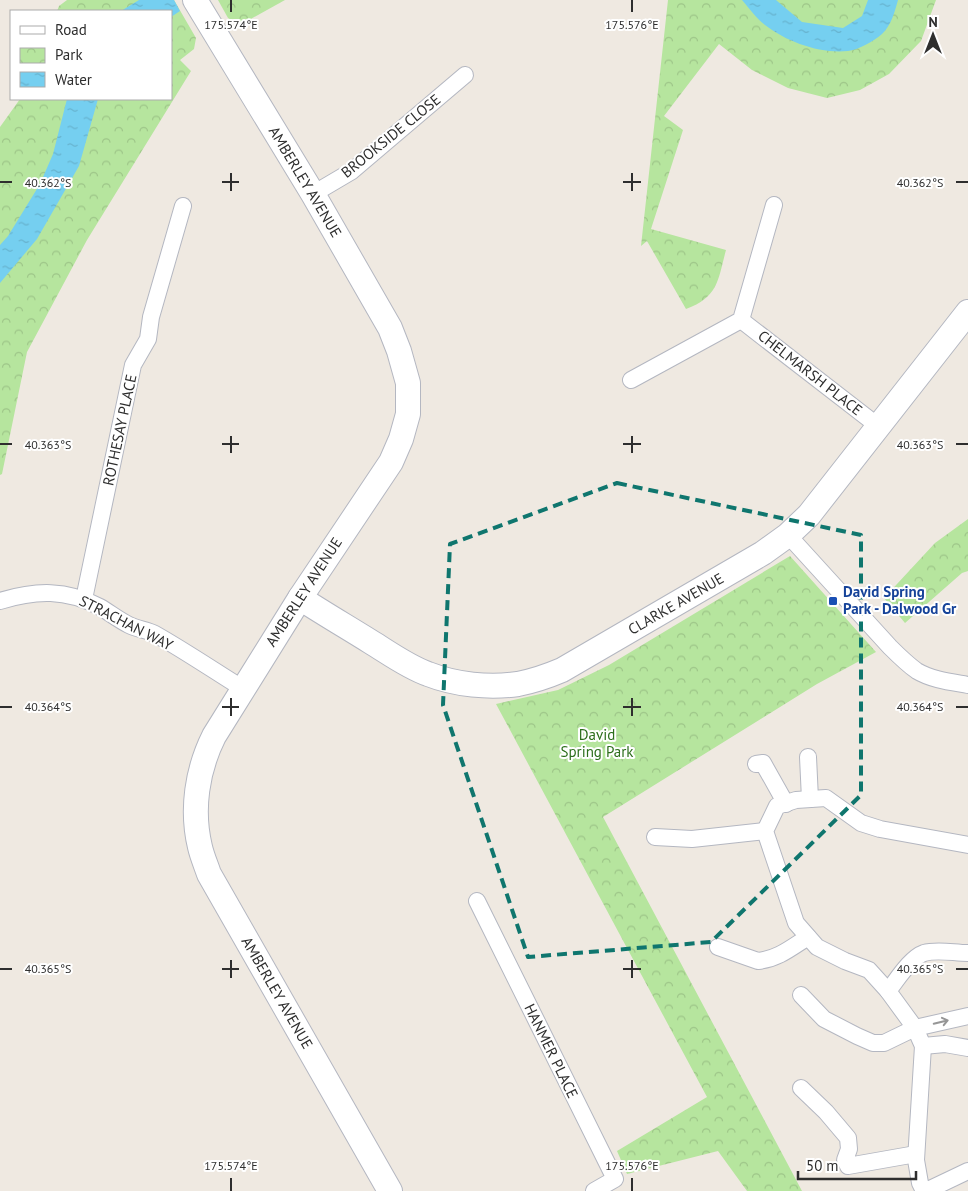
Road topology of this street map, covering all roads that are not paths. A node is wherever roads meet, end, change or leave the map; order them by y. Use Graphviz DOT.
graph roads {
  1 [pos="195,0"];
  2 [pos="465,75"];
  3 [pos="313,194"];
  4 [pos="774,205"];
  5 [pos="183,206"];
  6 [pos="968,312"];
  7 [pos="742,320"];
  8 [pos="630,380"];
  9 [pos="878,426"];
  10 [pos="788,535"];
  11 [pos="300,598"];
  12 [pos="84,599"];
  13 [pos="0,601"];
  14 [pos="968,685"];
  15 [pos="242,688"];
  16 [pos="808,757"];
  17 [pos="756,764"];
  18 [pos="810,799"];
  19 [pos="786,804"];
  20 [pos="765,831"];
  21 [pos="655,837"];
  22 [pos="968,844"];
  23 [pos="477,901"];
  24 [pos="808,936"];
  25 [pos="718,947"];
  26 [pos="968,953"];
  27 [pos="888,991"];
  28 [pos="802,995"];
  29 [pos="968,1016"];
  30 [pos="915,1028"];
  31 [pos="924,1046"];
  32 [pos="968,1048"];
  33 [pos="801,1088"];
  34 [pos="916,1154"];
  35 [pos="968,1171"];
  36 [pos="390,1191"];
  37 [pos="594,1191"];
  38 [pos="925,1191"];
  1 -- 3 [label="street, AMBERLEY AVENUE"];
  2 -- 3 [label="street, BROOKSIDE CLOSE"];
  3 -- 11 [label="street, AMBERLEY AVENUE"];
  4 -- 7 [label="street"];
  5 -- 12 [label="street, ROTHESAY PLACE"];
  6 -- 9 [label="street, CLARKE AVENUE"];
  7 -- 8 [label="street"];
  7 -- 9 [label="street, CHELMARSH PLACE"];
  9 -- 10 [label="street, CLARKE AVENUE"];
  10 -- 11 [label="street, CLARKE AVENUE"];
  10 -- 14 [label="street"];
  11 -- 15 [label="street, AMBERLEY AVENUE"];
  12 -- 13 [label="street, STRACHAN WAY"];
  12 -- 15 [label="street, STRACHAN WAY"];
  15 -- 36 [label="street, AMBERLEY AVENUE"];
  16 -- 18 [label="street"];
  17 -- 19 [label="street"];
  18 -- 19 [label="street"];
  18 -- 22 [label="street"];
  19 -- 20 [label="street"];
  20 -- 21 [label="street"];
  20 -- 24 [label="street"];
  23 -- 37 [label="street, HANMER PLACE"];
  24 -- 25 [label="street"];
  24 -- 27 [label="street"];
  26 -- 27 [label="street"];
  27 -- 30 [label="street"];
  28 -- 30 [label="street"];
  30 -- 29 [label="street, one-way"];
  30 -- 31 [label="street"];
  31 -- 32 [label="street"];
  31 -- 34 [label="street"];
  33 -- 34 [label="street"];
  34 -- 38 [label="street"];
  35 -- 38 [label="street"];
}
